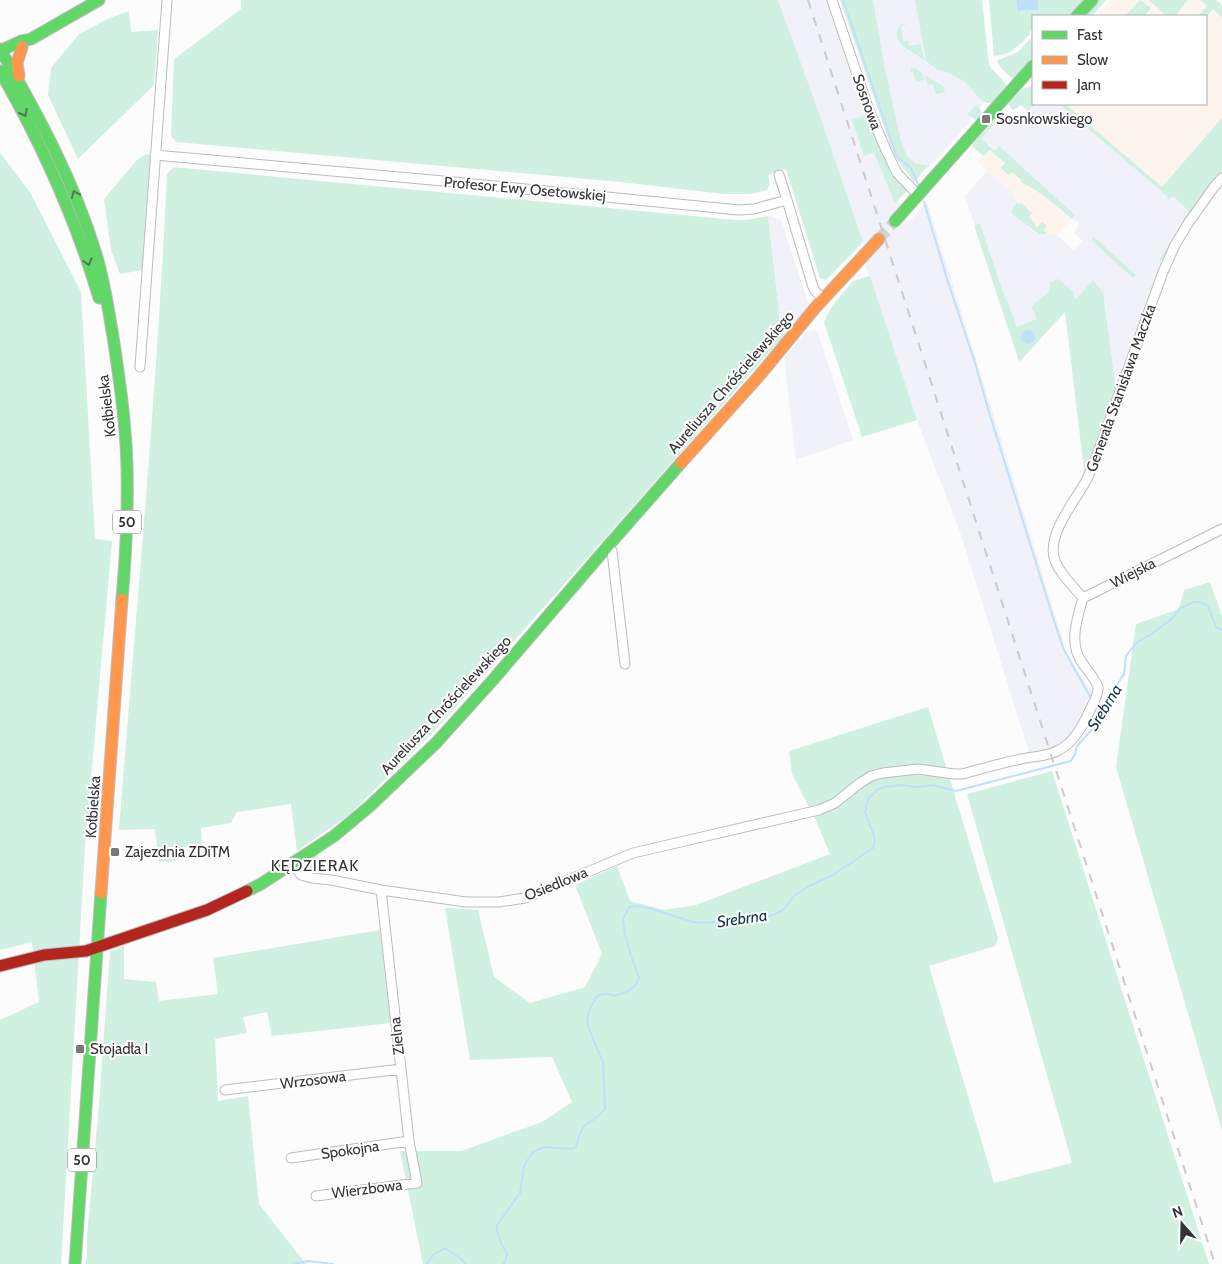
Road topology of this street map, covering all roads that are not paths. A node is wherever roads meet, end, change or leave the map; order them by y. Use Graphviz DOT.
graph roads {
  1 [pos="99,0"];
  2 [pos="167,0"];
  3 [pos="832,0"];
  4 [pos="1092,0"];
  5 [pos="1078,15"];
  6 [pos="31,39"];
  7 [pos="22,47"];
  8 [pos="1,54"];
  9 [pos="1032,67"];
  10 [pos="0,71"];
  11 [pos="23,88"];
  12 [pos="155,155"];
  13 [pos="779,175"];
  14 [pos="1222,178"];
  15 [pos="919,196"];
  16 [pos="787,200"];
  17 [pos="895,221"];
  18 [pos="879,238"];
  19 [pos="824,299"];
  20 [pos="115,353"];
  21 [pos="140,367"];
  22 [pos="1222,529"];
  23 [pos="608,546"];
  24 [pos="1082,598"];
  25 [pos="625,664"];
  26 [pos="293,864"];
  27 [pos="381,890"];
  28 [pos="97,948"];
  29 [pos="0,966"];
  30 [pos="400,1070"];
  31 [pos="226,1090"];
  32 [pos="410,1141"];
  33 [pos="291,1158"];
  34 [pos="417,1183"];
  35 [pos="316,1196"];
  36 [pos="75,1264"];
  1 -- 6 [label="main road"];
  2 -- 12 [label="street"];
  3 -- 15 [label="street, Sosnowa"];
  4 -- 5 [label="main road"];
  6 -- 7 [label="main road"];
  6 -- 8 [label="main road"];
  7 -- 8 [label="main road"];
  7 -- 11 [label="main road"];
  8 -- 11 [label="main road, 50"];
  9 -- 15 [label="main road"];
  10 -- 20 [label="main road, 50, one-way"];
  20 -- 11 [label="main road, 50, one-way"];
  12 -- 16 [label="street, Profesor Ewy Osetowskiej"];
  12 -- 21 [label="street"];
  13 -- 16 [label="street"];
  14 -- 24 [label="street, Generała Stanisława Maczka"];
  15 -- 17 [label="main road"];
  16 -- 19 [label="street"];
  18 -- 19 [label="main road, Aureliusza Chróścielewskiego"];
  19 -- 23 [label="main road, Aureliusza Chróścielewskiego"];
  20 -- 28 [label="main road, Kołbielska / 50"];
  22 -- 24 [label="street, Wiejska"];
  23 -- 25 [label="street"];
  23 -- 26 [label="main road, Aureliusza Chróścielewskiego"];
  24 -- 27 [label="street, Osiedlowa"];
  26 -- 27 [label="street, Osiedlowa"];
  26 -- 28 [label="main road, Aureliusza Chróścielewskiego"];
  27 -- 30 [label="street, Zielna"];
  28 -- 29 [label="main road, Aureliusza Chróścielewskiego"];
  28 -- 36 [label="main road, Kołbielska / 50"];
  30 -- 31 [label="street, Wrzosowa"];
  30 -- 32 [label="street, Zielna"];
  32 -- 33 [label="street, Spokojna"];
  32 -- 34 [label="street, Zielna"];
  34 -- 35 [label="street, Wierzbowa"];
}
